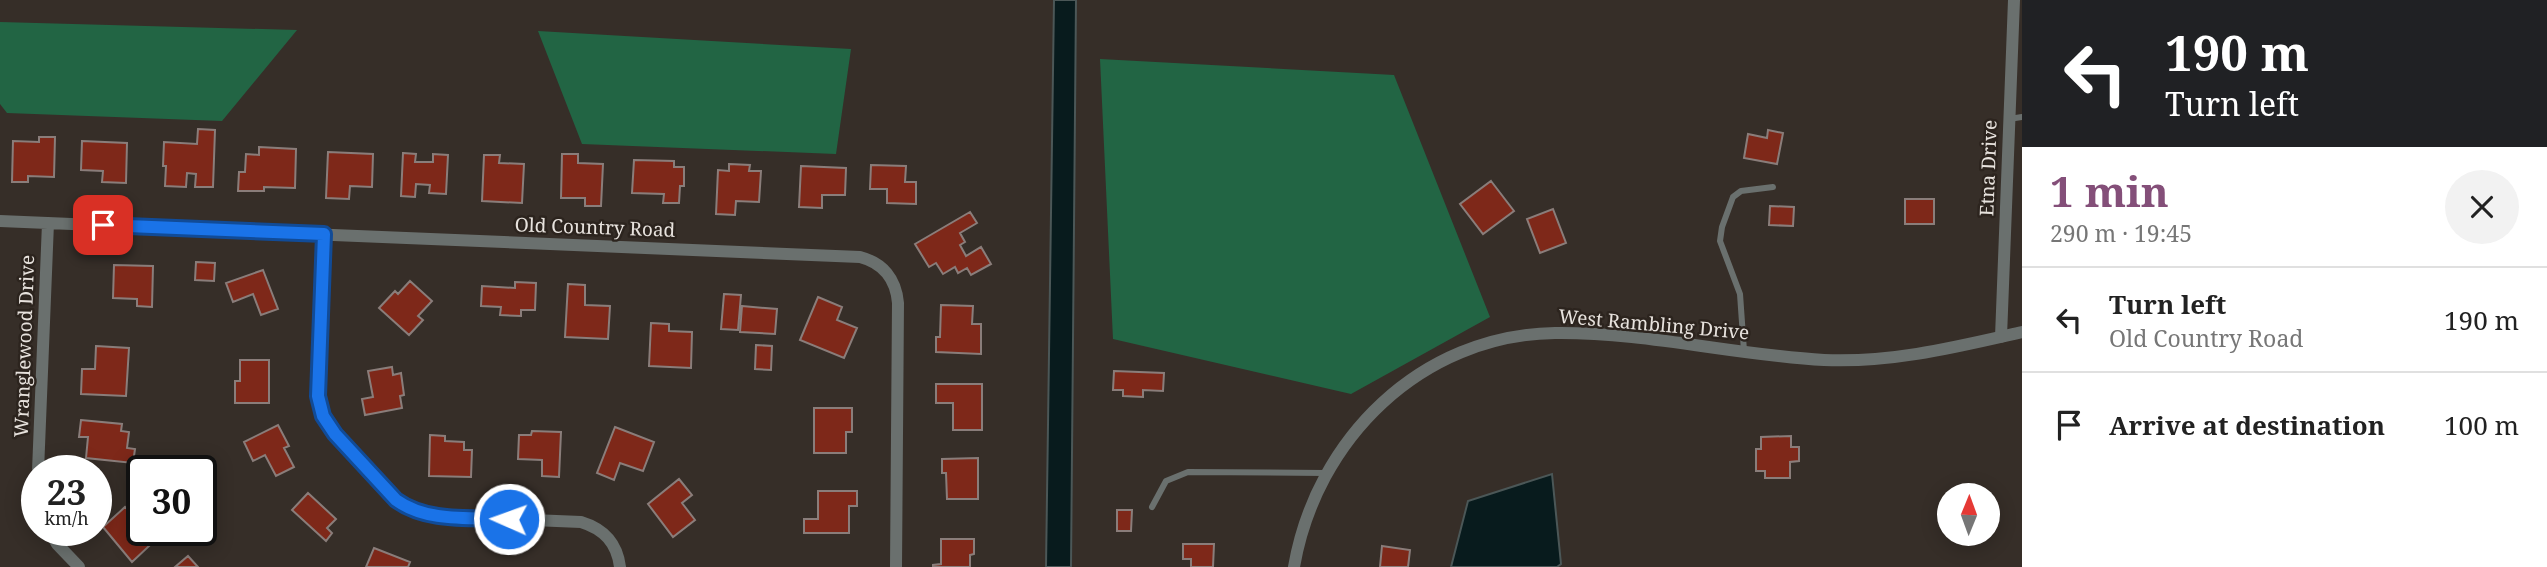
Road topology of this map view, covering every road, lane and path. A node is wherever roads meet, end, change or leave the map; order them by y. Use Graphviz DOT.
graph roads {
  1 [pos="2014,0"];
  2 [pos="2016,118"];
  3 [pos="1773,187"];
  4 [pos="0,221"];
  5 [pos="48,223"];
  6 [pos="324,234"];
  7 [pos="2022,332"];
  8 [pos="2001,337"];
  9 [pos="1744,351"];
  10 [pos="39,455"];
  11 [pos="1326,473"];
  12 [pos="1152,507"];
  13 [pos="59,546"];
  14 [pos="79,567"];
  15 [pos="620,567"];
  16 [pos="896,567"];
  17 [pos="1294,567"];
  1 -- 2 [label="street, Etna Drive"];
  2 -- 8 [label="street, Etna Drive"];
  3 -- 9 [label="lane"];
  4 -- 5 [label="street, Old Country Road"];
  5 -- 6 [label="street, Old Country Road"];
  5 -- 10 [label="street, Wranglewood Drive"];
  6 -- 15 [label="street"];
  6 -- 16 [label="street, Old Country Road"];
  7 -- 8 [label="street, West Rambling Drive"];
  8 -- 9 [label="street, West Rambling Drive"];
  9 -- 11 [label="street, West Rambling Drive"];
  11 -- 12 [label="lane"];
  11 -- 17 [label="street, West Rambling Drive"];
  13 -- 14 [label="street"];
}
